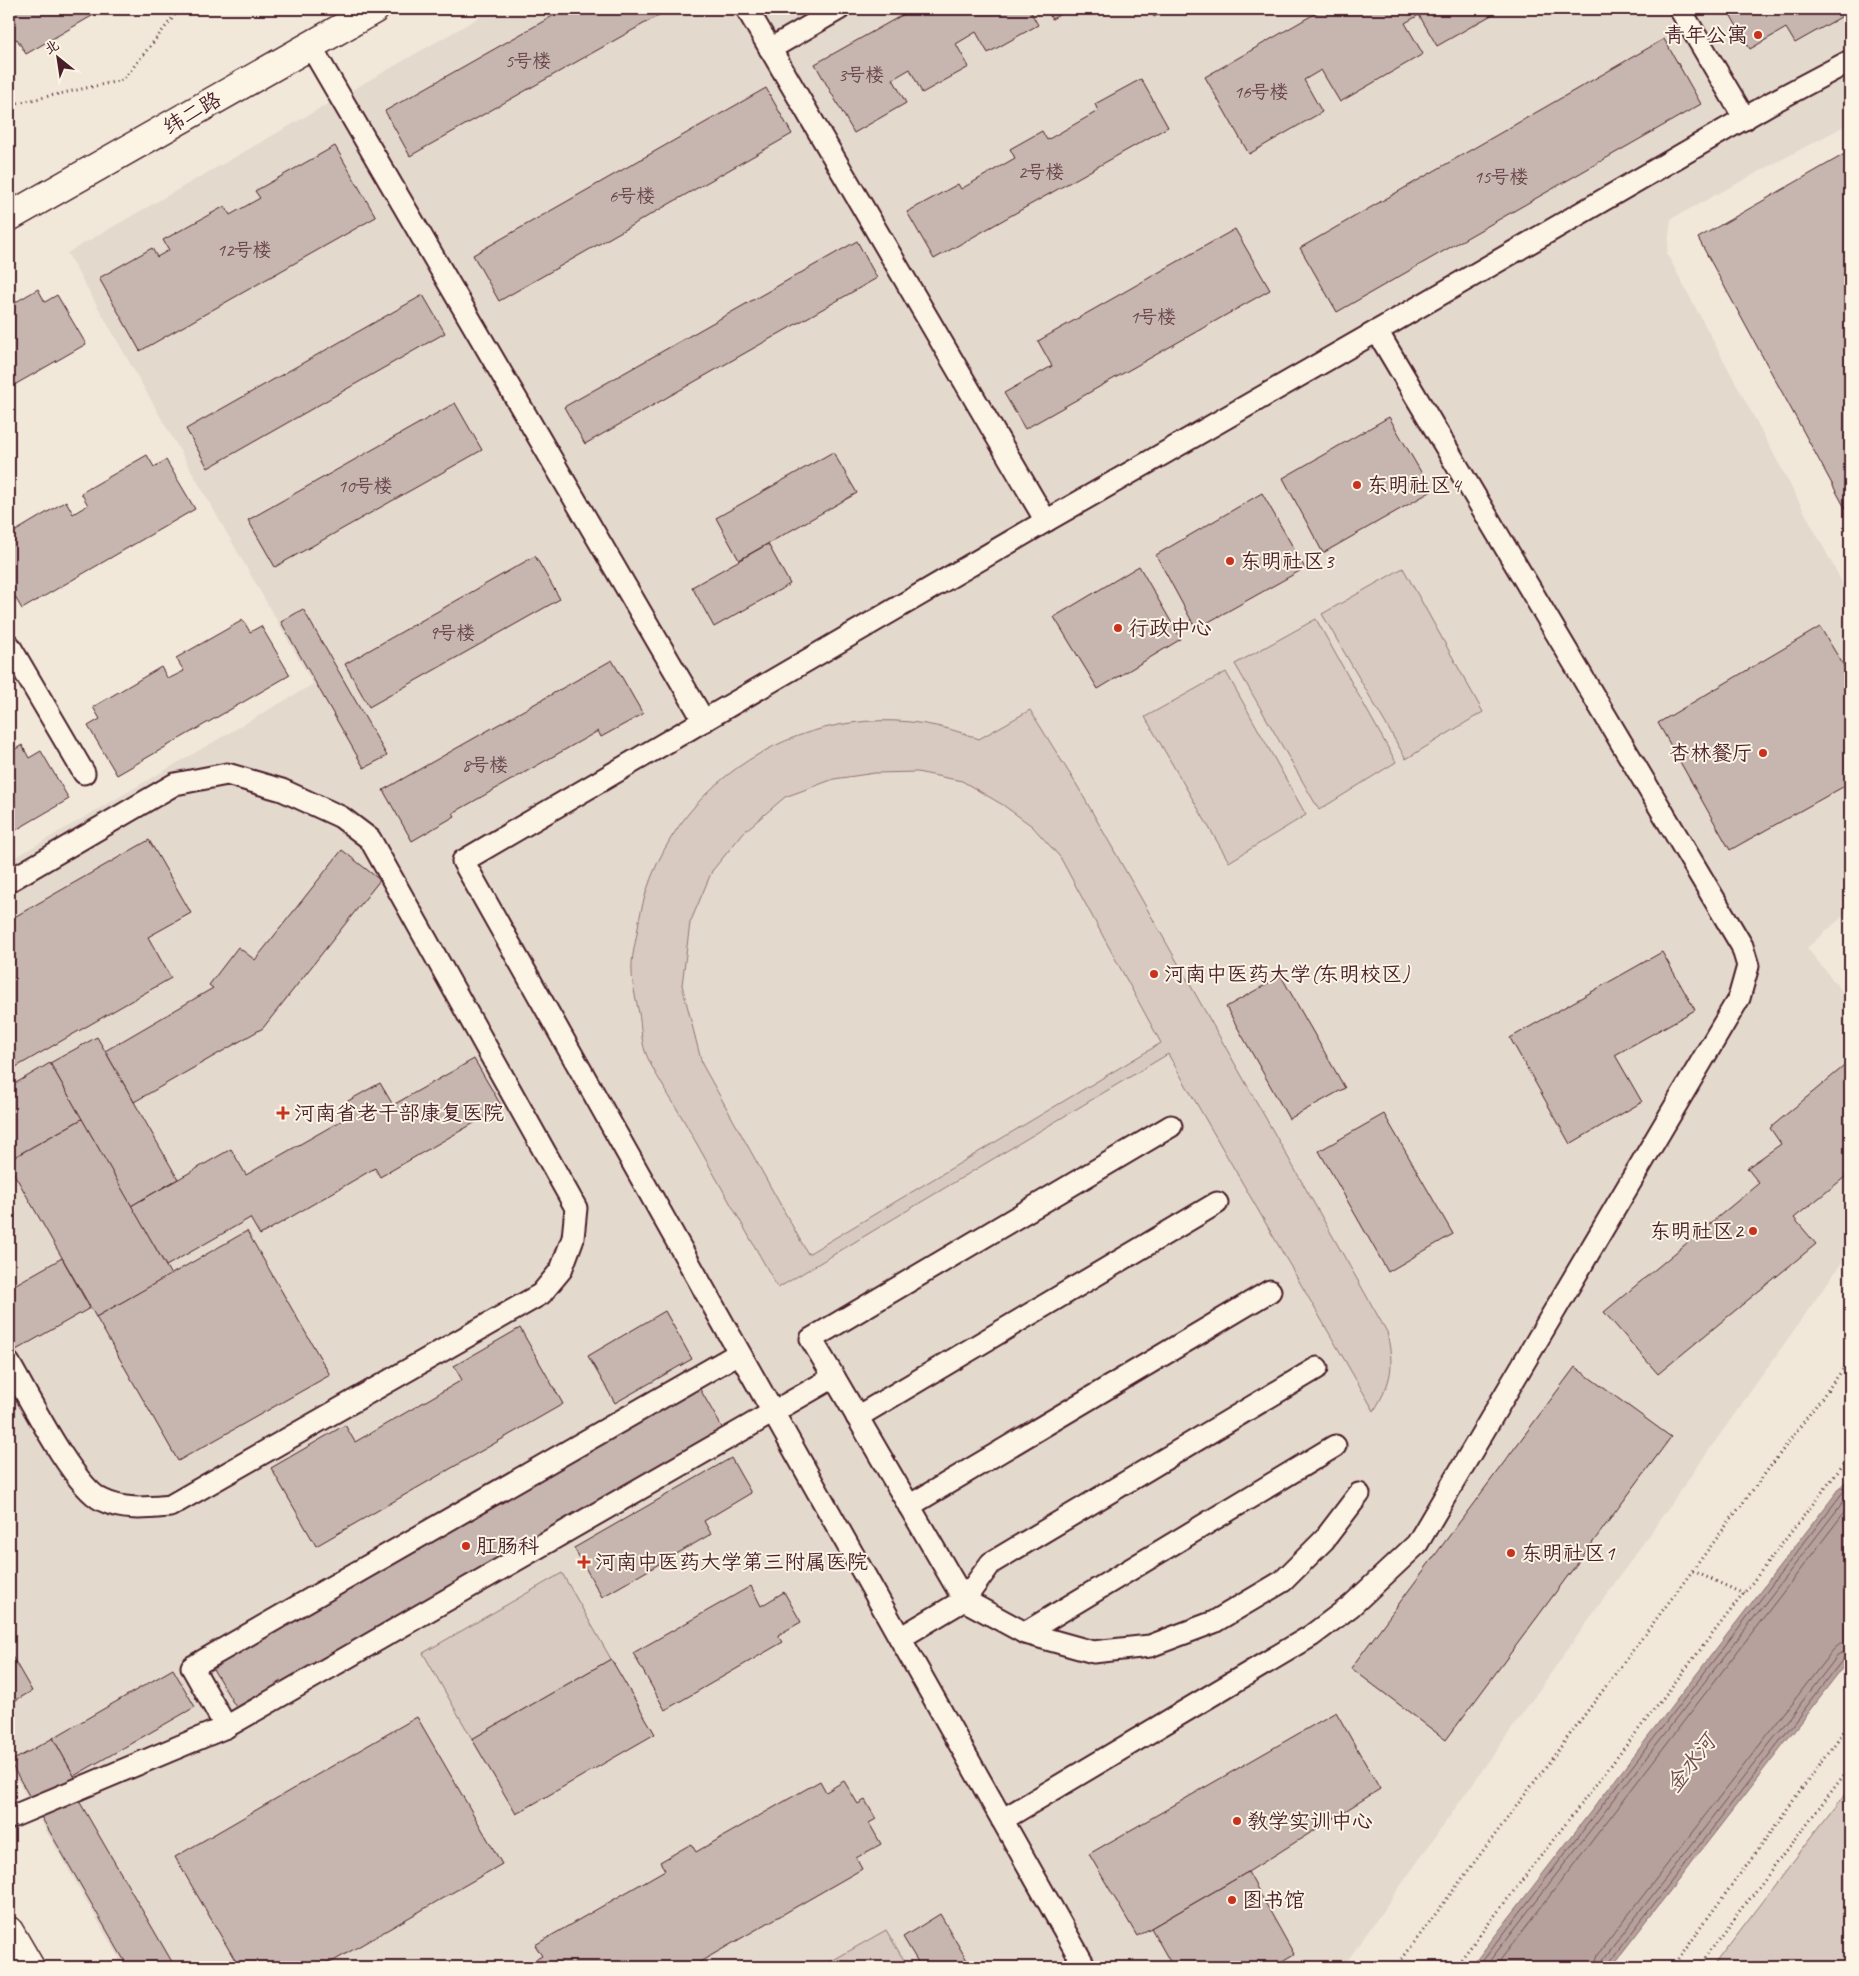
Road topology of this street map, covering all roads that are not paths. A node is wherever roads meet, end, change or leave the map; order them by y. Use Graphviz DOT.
graph roads {
  1 [pos="375,9"];
  2 [pos="747,9"];
  3 [pos="839,9"];
  4 [pos="1680,9"];
  5 [pos="310,46"];
  6 [pos="770,49"];
  7 [pos="1850,61"];
  8 [pos="1745,119"];
  9 [pos="9,217"];
  10 [pos="1377,331"];
  11 [pos="1046,521"];
  12 [pos="9,645"];
  13 [pos="704,720"];
  14 [pos="84,774"];
  15 [pos="9,881"];
  16 [pos="1171,1126"];
  17 [pos="1217,1203"];
  18 [pos="1270,1291"];
  19 [pos="739,1352"];
  20 [pos="9,1363"];
  21 [pos="1317,1368"];
  22 [pos="834,1377"];
  23 [pos="773,1412"];
  24 [pos="857,1417"];
  25 [pos="1335,1446"];
  26 [pos="1359,1494"];
  27 [pos="909,1506"];
  28 [pos="964,1600"];
  29 [pos="1025,1633"];
  30 [pos="900,1638"];
  31 [pos="226,1727"];
  32 [pos="9,1818"];
  33 [pos="1002,1820"];
  34 [pos="9,1931"];
  35 [pos="30,1967"];
  36 [pos="1085,1967"];
  1 -- 5 [label="street, 纬二路"];
  2 -- 6 [label="lane"];
  3 -- 6 [label="lane"];
  4 -- 8 [label="lane"];
  5 -- 9 [label="street, 纬二路"];
  5 -- 13 [label="lane"];
  6 -- 11 [label="lane"];
  7 -- 8 [label="lane"];
  8 -- 10 [label="lane"];
  10 -- 11 [label="lane"];
  10 -- 33 [label="lane"];
  11 -- 13 [label="lane"];
  12 -- 14 [label="lane"];
  13 -- 19 [label="lane"];
  15 -- 20 [label="lane"];
  16 -- 22 [label="lane"];
  17 -- 24 [label="lane"];
  18 -- 27 [label="lane"];
  19 -- 23 [label="lane"];
  19 -- 31 [label="lane"];
  21 -- 28 [label="lane"];
  22 -- 23 [label="lane"];
  22 -- 24 [label="lane"];
  23 -- 30 [label="lane"];
  23 -- 31 [label="lane"];
  24 -- 27 [label="lane"];
  25 -- 29 [label="lane"];
  26 -- 29 [label="lane"];
  27 -- 28 [label="lane"];
  28 -- 29 [label="lane"];
  28 -- 30 [label="lane"];
  30 -- 33 [label="lane"];
  31 -- 32 [label="lane"];
  33 -- 36 [label="lane"];
  34 -- 35 [label="street"];
}
